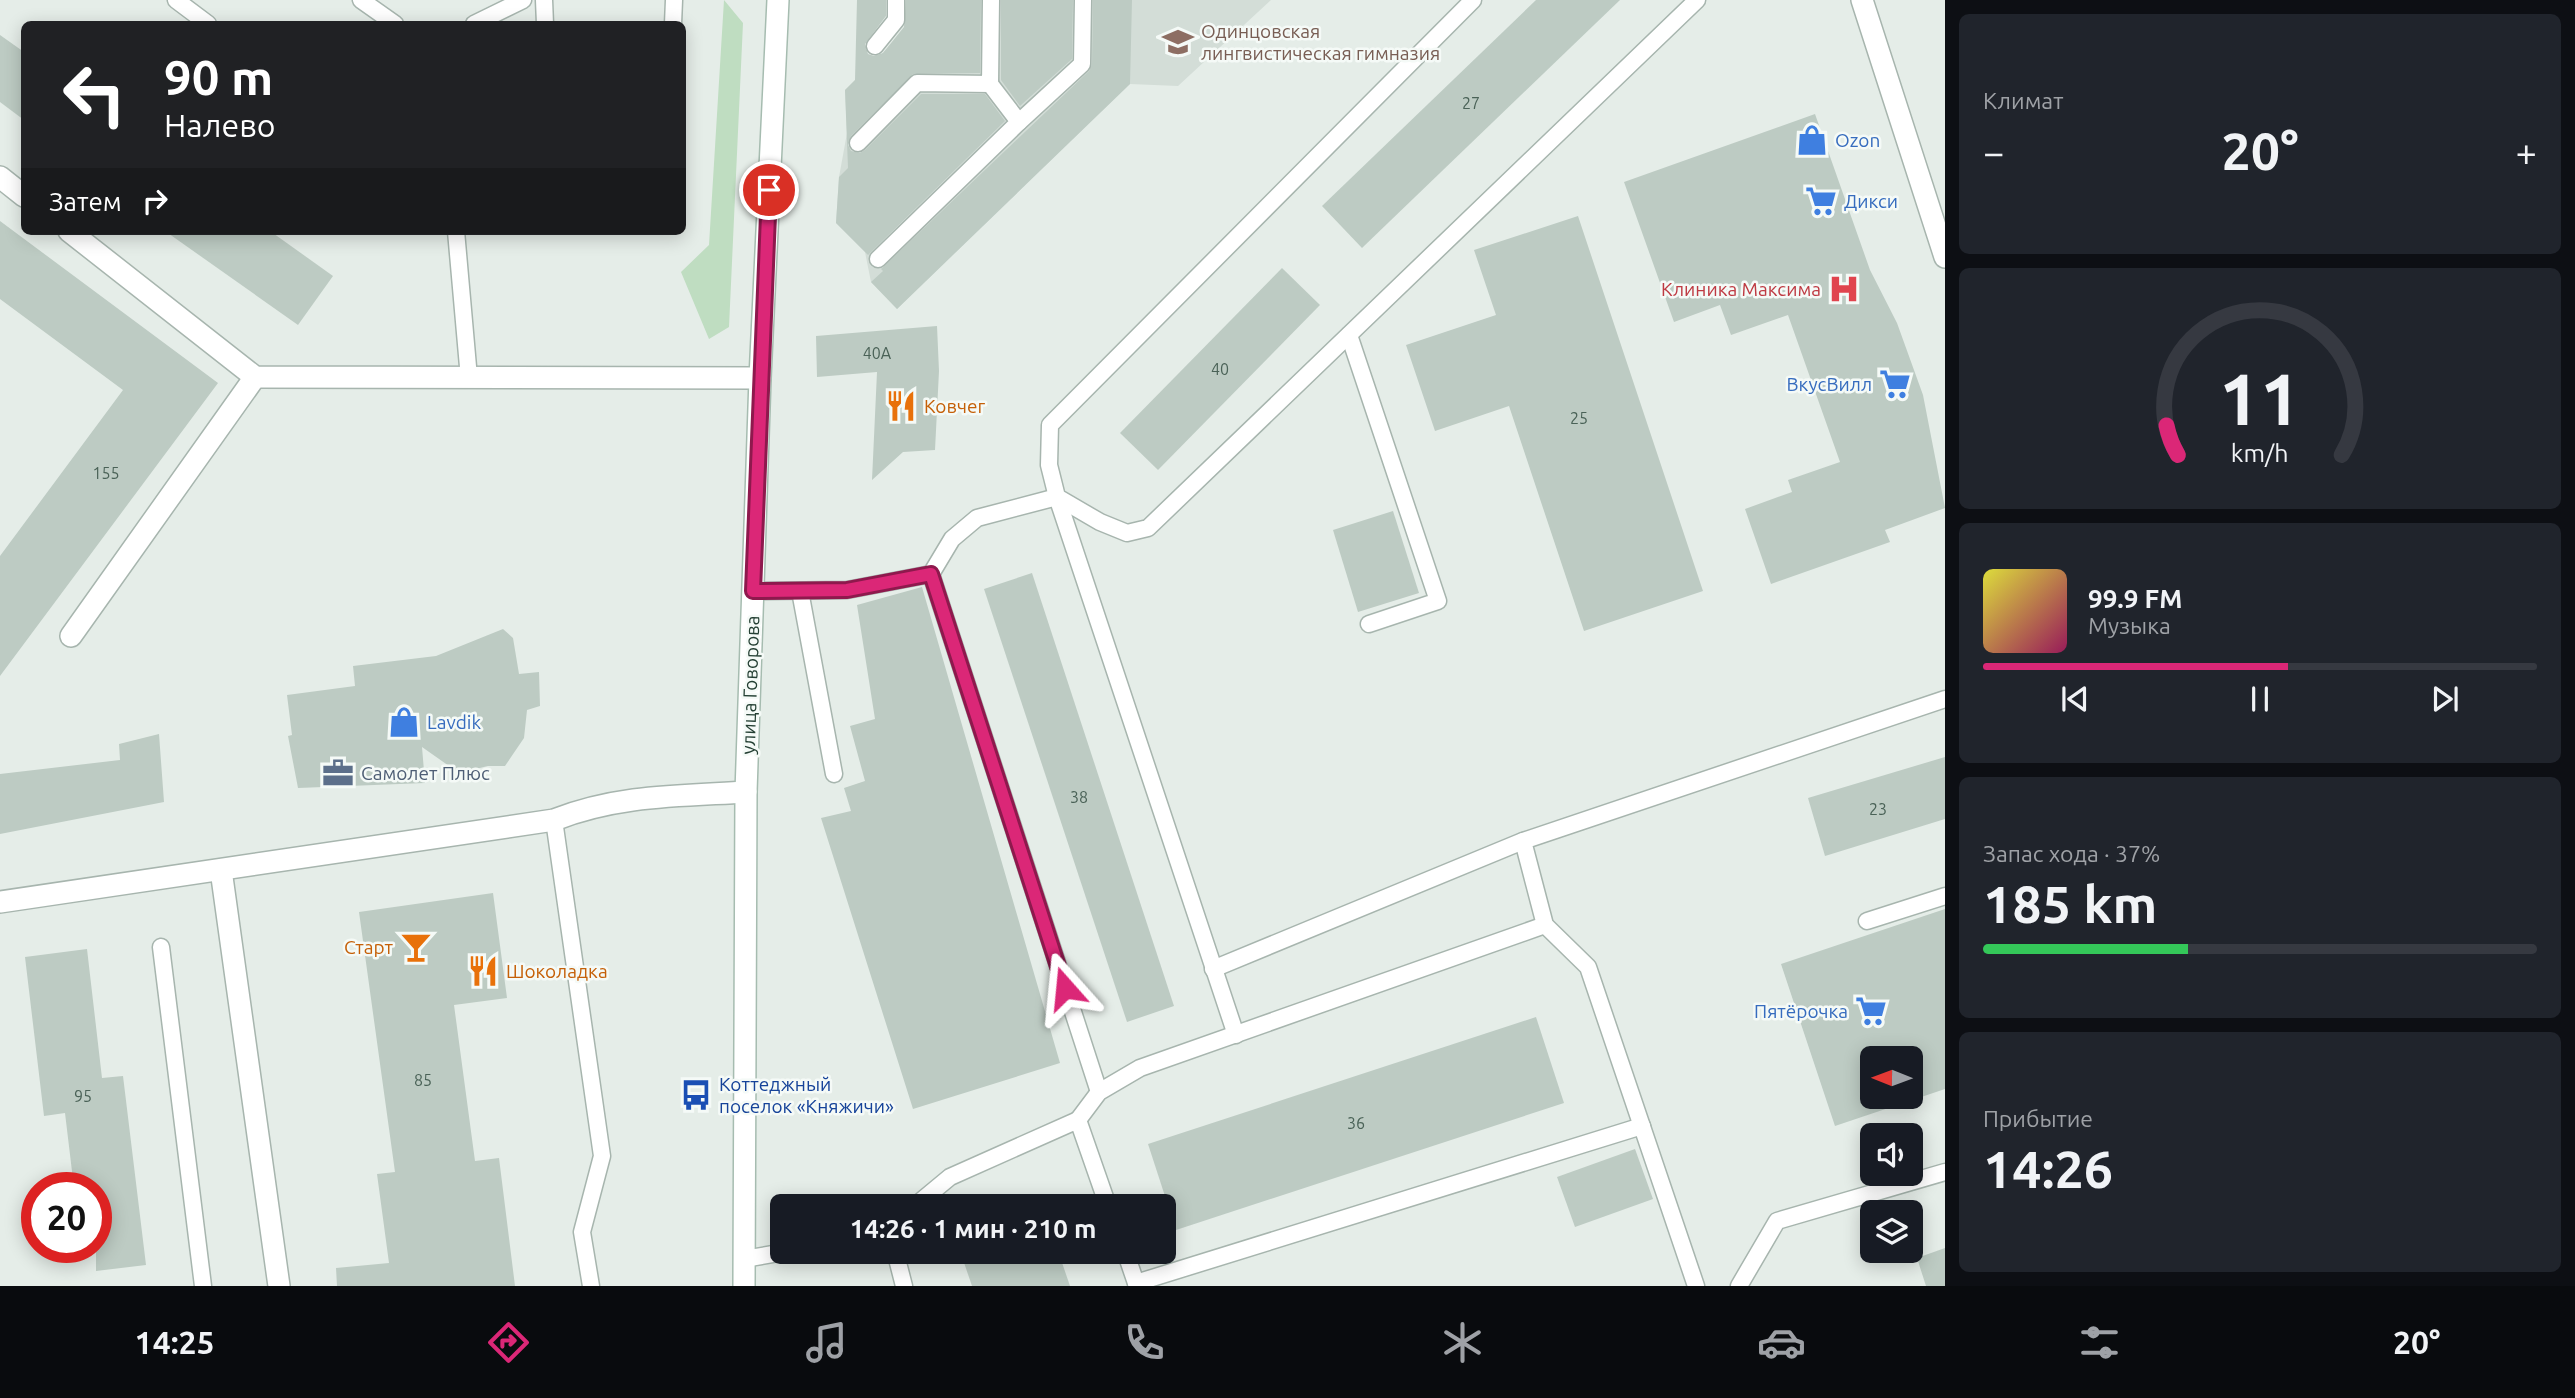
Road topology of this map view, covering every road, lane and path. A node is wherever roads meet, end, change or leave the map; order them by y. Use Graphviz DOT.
graph roads {
  1 [pos="176,0"];
  2 [pos="361,0"];
  3 [pos="523,0"];
  4 [pos="544,0"];
  5 [pos="674,0"];
  6 [pos="778,0"];
  7 [pos="896,0"];
  8 [pos="991,0"];
  9 [pos="1083,0"];
  10 [pos="1473,0"];
  11 [pos="1697,0"];
  12 [pos="1862,0"];
  13 [pos="204,21"];
  14 [pos="391,21"];
  15 [pos="480,21"];
  16 [pos="545,21"];
  17 [pos="673,21"];
  18 [pos="874,46"];
  19 [pos="990,83"];
  20 [pos="1019,122"];
  21 [pos="858,143"];
  22 [pos="0,177"];
  23 [pos="21,194"];
  24 [pos="74,235"];
  25 [pos="456,235"];
  26 [pos="1945,257"];
  27 [pos="878,260"];
  28 [pos="1349,335"];
  29 [pos="256,377"];
  30 [pos="469,378"];
  31 [pos="760,378"];
  32 [pos="1056,497"];
  33 [pos="931,574"];
  34 [pos="753,591"];
  35 [pos="800,591"];
  36 [pos="1369,624"];
  37 [pos="71,636"];
  38 [pos="1945,699"];
  39 [pos="834,774"];
  40 [pos="746,792"];
  41 [pos="554,820"];
  42 [pos="1522,841"];
  43 [pos="222,870"];
  44 [pos="1945,896"];
  45 [pos="0,902"];
  46 [pos="1867,921"];
  47 [pos="1545,925"];
  48 [pos="161,947"];
  49 [pos="1213,969"];
  50 [pos="1236,1035"];
  51 [pos="1099,1092"];
  52 [pos="1077,1121"];
  53 [pos="1642,1126"];
  54 [pos="1945,1172"];
  55 [pos="929,1194"];
  56 [pos="1104,1194"];
  57 [pos="770,1254"];
  58 [pos="744,1259"];
  59 [pos="898,1264"];
  60 [pos="1130,1264"];
  61 [pos="1137,1284"];
  62 [pos="203,1286"];
  63 [pos="279,1286"];
  64 [pos="591,1286"];
  65 [pos="744,1286"];
  66 [pos="904,1286"];
  67 [pos="1696,1286"];
  68 [pos="1739,1286"];
  1 -- 13 [label="lane"];
  2 -- 14 [label="lane"];
  3 -- 15 [label="lane"];
  4 -- 16 [label="lane"];
  5 -- 17 [label="lane"];
  6 -- 31 [label="street, улица Говорова"];
  7 -- 18 [label="lane"];
  8 -- 19 [label="lane"];
  9 -- 20 [label="lane"];
  10 -- 32 [label="lane"];
  11 -- 28 [label="lane"];
  12 -- 26 [label="street"];
  19 -- 20 [label="lane"];
  19 -- 21 [label="lane"];
  20 -- 27 [label="lane"];
  22 -- 23 [label="street"];
  24 -- 29 [label="street"];
  25 -- 30 [label="lane"];
  28 -- 32 [label="lane"];
  28 -- 36 [label="lane"];
  29 -- 30 [label="street"];
  29 -- 37 [label="street"];
  30 -- 31 [label="street"];
  31 -- 34 [label="street, улица Говорова"];
  32 -- 33 [label="lane"];
  32 -- 49 [label="lane"];
  33 -- 35 [label="lane"];
  33 -- 51 [label="lane"];
  34 -- 35 [label="lane"];
  34 -- 40 [label="street, улица Говорова"];
  35 -- 39 [label="lane"];
  38 -- 42 [label="lane"];
  40 -- 41 [label="street"];
  40 -- 58 [label="street, улица Говорова"];
  41 -- 43 [label="street"];
  41 -- 64 [label="lane"];
  42 -- 47 [label="lane"];
  42 -- 49 [label="lane"];
  43 -- 45 [label="street"];
  43 -- 63 [label="street"];
  44 -- 46 [label="lane"];
  47 -- 50 [label="lane"];
  47 -- 53 [label="lane"];
  48 -- 62 [label="lane"];
  49 -- 50 [label="lane"];
  50 -- 51 [label="lane"];
  51 -- 52 [label="lane"];
  52 -- 55 [label="lane"];
  52 -- 56 [label="lane"];
  53 -- 61 [label="lane"];
  53 -- 67 [label="lane"];
  54 -- 68 [label="lane"];
  57 -- 58 [label="lane"];
  58 -- 65 [label="street, улица Говорова"];
  59 -- 66 [label="lane"];
  60 -- 61 [label="lane"];
}
